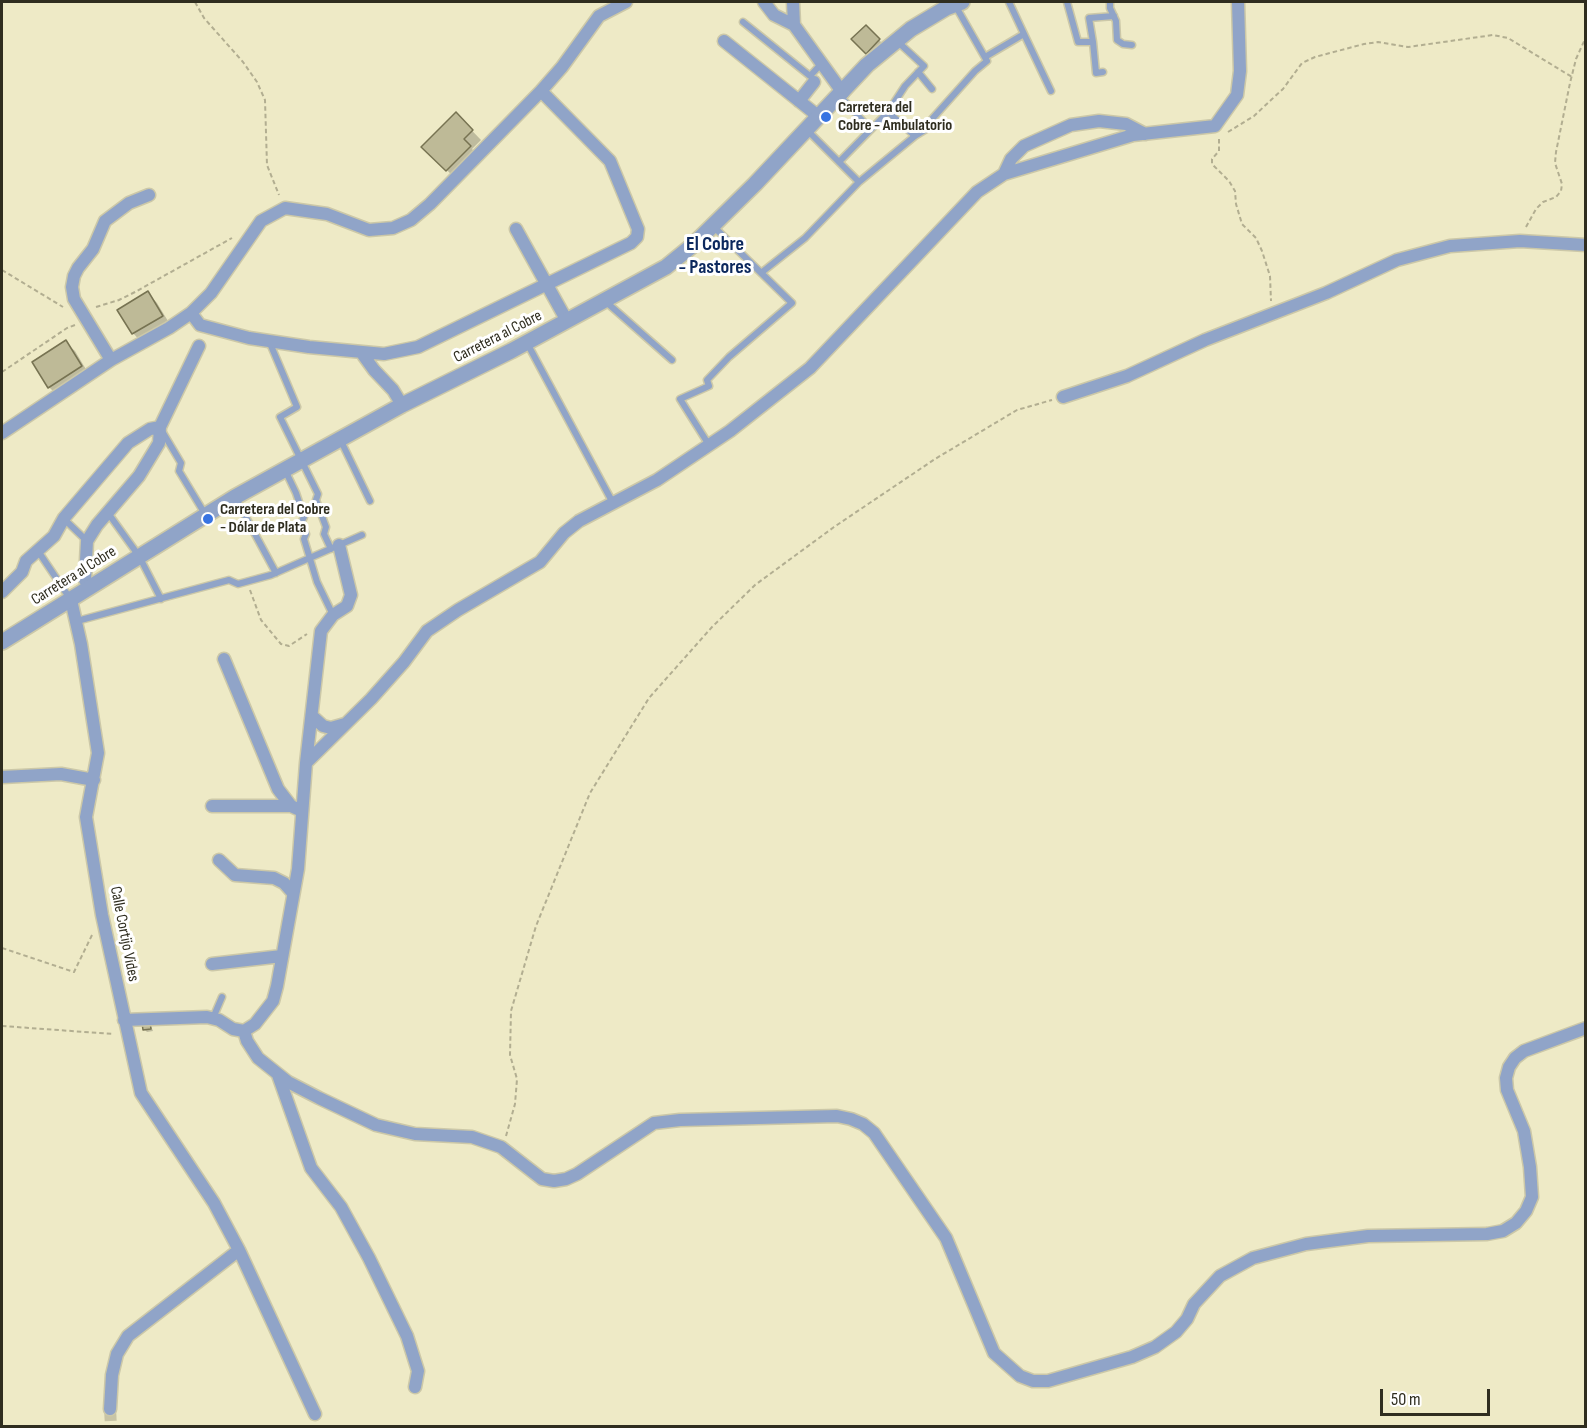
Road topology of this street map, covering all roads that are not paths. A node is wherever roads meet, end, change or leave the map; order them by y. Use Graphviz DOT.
graph roads {
  1 [pos="626,2"];
  2 [pos="764,2"];
  3 [pos="794,2"];
  4 [pos="1009,2"];
  5 [pos="1067,2"];
  6 [pos="1110,2"];
  7 [pos="1238,2"];
  8 [pos="951,4"];
  9 [pos="1114,16"];
  10 [pos="743,22"];
  11 [pos="794,25"];
  12 [pos="1024,34"];
  13 [pos="896,40"];
  14 [pos="724,41"];
  15 [pos="1093,42"];
  16 [pos="1132,45"];
  17 [pos="985,57"];
  18 [pos="822,63"];
  19 [pos="918,72"];
  20 [pos="1103,72"];
  21 [pos="814,82"];
  22 [pos="933,89"];
  23 [pos="541,91"];
  24 [pos="1051,91"];
  25 [pos="840,94"];
  26 [pos="799,101"];
  27 [pos="888,112"];
  28 [pos="818,116"];
  29 [pos="807,129"];
  30 [pos="870,129"];
  31 [pos="1145,134"];
  32 [pos="915,136"];
  33 [pos="839,162"];
  34 [pos="1004,174"];
  35 [pos="859,182"];
  36 [pos="149,195"];
  37 [pos="712,226"];
  38 [pos="516,229"];
  39 [pos="1586,245"];
  40 [pos="761,273"];
  41 [pos="547,285"];
  42 [pos="605,301"];
  43 [pos="191,313"];
  44 [pos="567,321"];
  45 [pos="269,341"];
  46 [pos="527,343"];
  47 [pos="199,346"];
  48 [pos="361,352"];
  49 [pos="111,360"];
  50 [pos="672,360"];
  51 [pos="1063,397"];
  52 [pos="402,405"];
  53 [pos="160,427"];
  54 [pos="2,433"];
  55 [pos="340,439"];
  56 [pos="709,445"];
  57 [pos="302,460"];
  58 [pos="285,469"];
  59 [pos="235,496"];
  60 [pos="370,501"];
  61 [pos="613,503"];
  62 [pos="107,513"];
  63 [pos="205,514"];
  64 [pos="64,518"];
  65 [pos="362,535"];
  66 [pos="87,541"];
  67 [pos="335,547"];
  68 [pos="38,550"];
  69 [pos="138,556"];
  70 [pos="310,558"];
  71 [pos="276,573"];
  72 [pos="89,587"];
  73 [pos="2,592"];
  74 [pos="161,599"];
  75 [pos="71,600"];
  76 [pos="333,615"];
  77 [pos="77,621"];
  78 [pos="2,642"];
  79 [pos="224,659"];
  80 [pos="312,716"];
  81 [pos="346,723"];
  82 [pos="306,763"];
  83 [pos="2,777"];
  84 [pos="94,780"];
  85 [pos="212,806"];
  86 [pos="297,808"];
  87 [pos="219,860"];
  88 [pos="293,893"];
  89 [pos="282,956"];
  90 [pos="212,964"];
  91 [pos="222,997"];
  92 [pos="213,1018"];
  93 [pos="124,1020"];
  94 [pos="1586,1029"];
  95 [pos="244,1031"];
  96 [pos="278,1075"];
  97 [pos="239,1250"];
  98 [pos="415,1387"];
  99 [pos="110,1408"];
  100 [pos="315,1414"];
  1 -- 23 [label="street"];
  2 -- 11 [label="street"];
  3 -- 11 [label="street"];
  4 -- 12 [label="lane"];
  5 -- 15 [label="lane"];
  6 -- 9 [label="lane"];
  7 -- 31 [label="street"];
  8 -- 13 [label="street, Carretera al Cobre"];
  8 -- 17 [label="lane"];
  9 -- 15 [label="lane"];
  9 -- 16 [label="lane"];
  10 -- 18 [label="lane"];
  11 -- 18 [label="street"];
  12 -- 17 [label="lane"];
  12 -- 24 [label="lane"];
  13 -- 19 [label="lane"];
  13 -- 25 [label="street, Carretera al Cobre"];
  14 -- 26 [label="street"];
  15 -- 20 [label="lane"];
  17 -- 32 [label="lane"];
  18 -- 25 [label="street"];
  19 -- 22 [label="lane"];
  19 -- 27 [label="lane"];
  21 -- 26 [label="street"];
  23 -- 41 [label="street"];
  23 -- 43 [label="street"];
  25 -- 28 [label="street, Carretera al Cobre"];
  25 -- 30 [label="lane"];
  26 -- 28 [label="street"];
  27 -- 30 [label="lane"];
  27 -- 32 [label="lane"];
  28 -- 29 [label="street, Carretera al Cobre"];
  29 -- 33 [label="lane"];
  29 -- 37 [label="street, Carretera al Cobre"];
  30 -- 33 [label="lane"];
  31 -- 34 [label="street"];
  31 -- 34 [label="street"];
  32 -- 35 [label="lane"];
  33 -- 35 [label="lane"];
  34 -- 56 [label="street"];
  35 -- 40 [label="lane"];
  36 -- 49 [label="street"];
  37 -- 40 [label="lane"];
  37 -- 42 [label="street, Carretera al Cobre"];
  38 -- 41 [label="street"];
  39 -- 51 [label="street"];
  40 -- 56 [label="lane"];
  41 -- 44 [label="street"];
  41 -- 48 [label="street"];
  42 -- 44 [label="street, Carretera al Cobre"];
  42 -- 50 [label="lane"];
  43 -- 45 [label="street"];
  43 -- 49 [label="street"];
  44 -- 46 [label="street, Carretera al Cobre"];
  45 -- 48 [label="street"];
  45 -- 57 [label="lane"];
  46 -- 52 [label="street, Carretera al Cobre"];
  46 -- 61 [label="lane"];
  47 -- 53 [label="street"];
  48 -- 52 [label="street"];
  49 -- 54 [label="street"];
  52 -- 55 [label="street, Carretera al Cobre"];
  53 -- 62 [label="street"];
  53 -- 63 [label="lane"];
  53 -- 64 [label="street"];
  55 -- 57 [label="street, Carretera al Cobre"];
  55 -- 60 [label="lane"];
  56 -- 61 [label="street"];
  57 -- 58 [label="street, Carretera al Cobre"];
  57 -- 67 [label="lane"];
  58 -- 59 [label="street, Carretera al Cobre"];
  58 -- 70 [label="lane"];
  59 -- 63 [label="street, Carretera al Cobre"];
  59 -- 71 [label="lane"];
  61 -- 81 [label="street"];
  62 -- 66 [label="street"];
  62 -- 69 [label="lane"];
  63 -- 69 [label="street, Carretera al Cobre"];
  64 -- 66 [label="lane"];
  64 -- 68 [label="street"];
  65 -- 67 [label="lane"];
  66 -- 72 [label="street"];
  67 -- 70 [label="lane"];
  67 -- 76 [label="street"];
  68 -- 73 [label="street"];
  68 -- 75 [label="lane"];
  69 -- 72 [label="street, Carretera al Cobre"];
  69 -- 74 [label="lane"];
  70 -- 71 [label="lane"];
  70 -- 76 [label="lane"];
  71 -- 74 [label="lane"];
  72 -- 75 [label="street, Carretera al Cobre"];
  74 -- 77 [label="lane"];
  75 -- 77 [label="street, Calle Cortijo Vides"];
  75 -- 78 [label="street, Carretera al Cobre"];
  76 -- 80 [label="street"];
  77 -- 84 [label="street, Calle Cortijo Vides"];
  79 -- 86 [label="street"];
  80 -- 81 [label="street"];
  80 -- 82 [label="street"];
  81 -- 82 [label="street"];
  82 -- 86 [label="street"];
  83 -- 84 [label="street"];
  84 -- 93 [label="street, Calle Cortijo Vides"];
  85 -- 86 [label="street"];
  86 -- 88 [label="street"];
  87 -- 88 [label="street"];
  88 -- 89 [label="street"];
  89 -- 90 [label="street"];
  89 -- 95 [label="street"];
  91 -- 92 [label="lane"];
  92 -- 93 [label="street"];
  92 -- 95 [label="street"];
  93 -- 97 [label="street, Calle Cortijo Vides"];
  94 -- 96 [label="street"];
  95 -- 96 [label="street"];
  96 -- 98 [label="street"];
  97 -- 99 [label="street"];
  97 -- 100 [label="street, Calle Cortijo Vides"];
}
